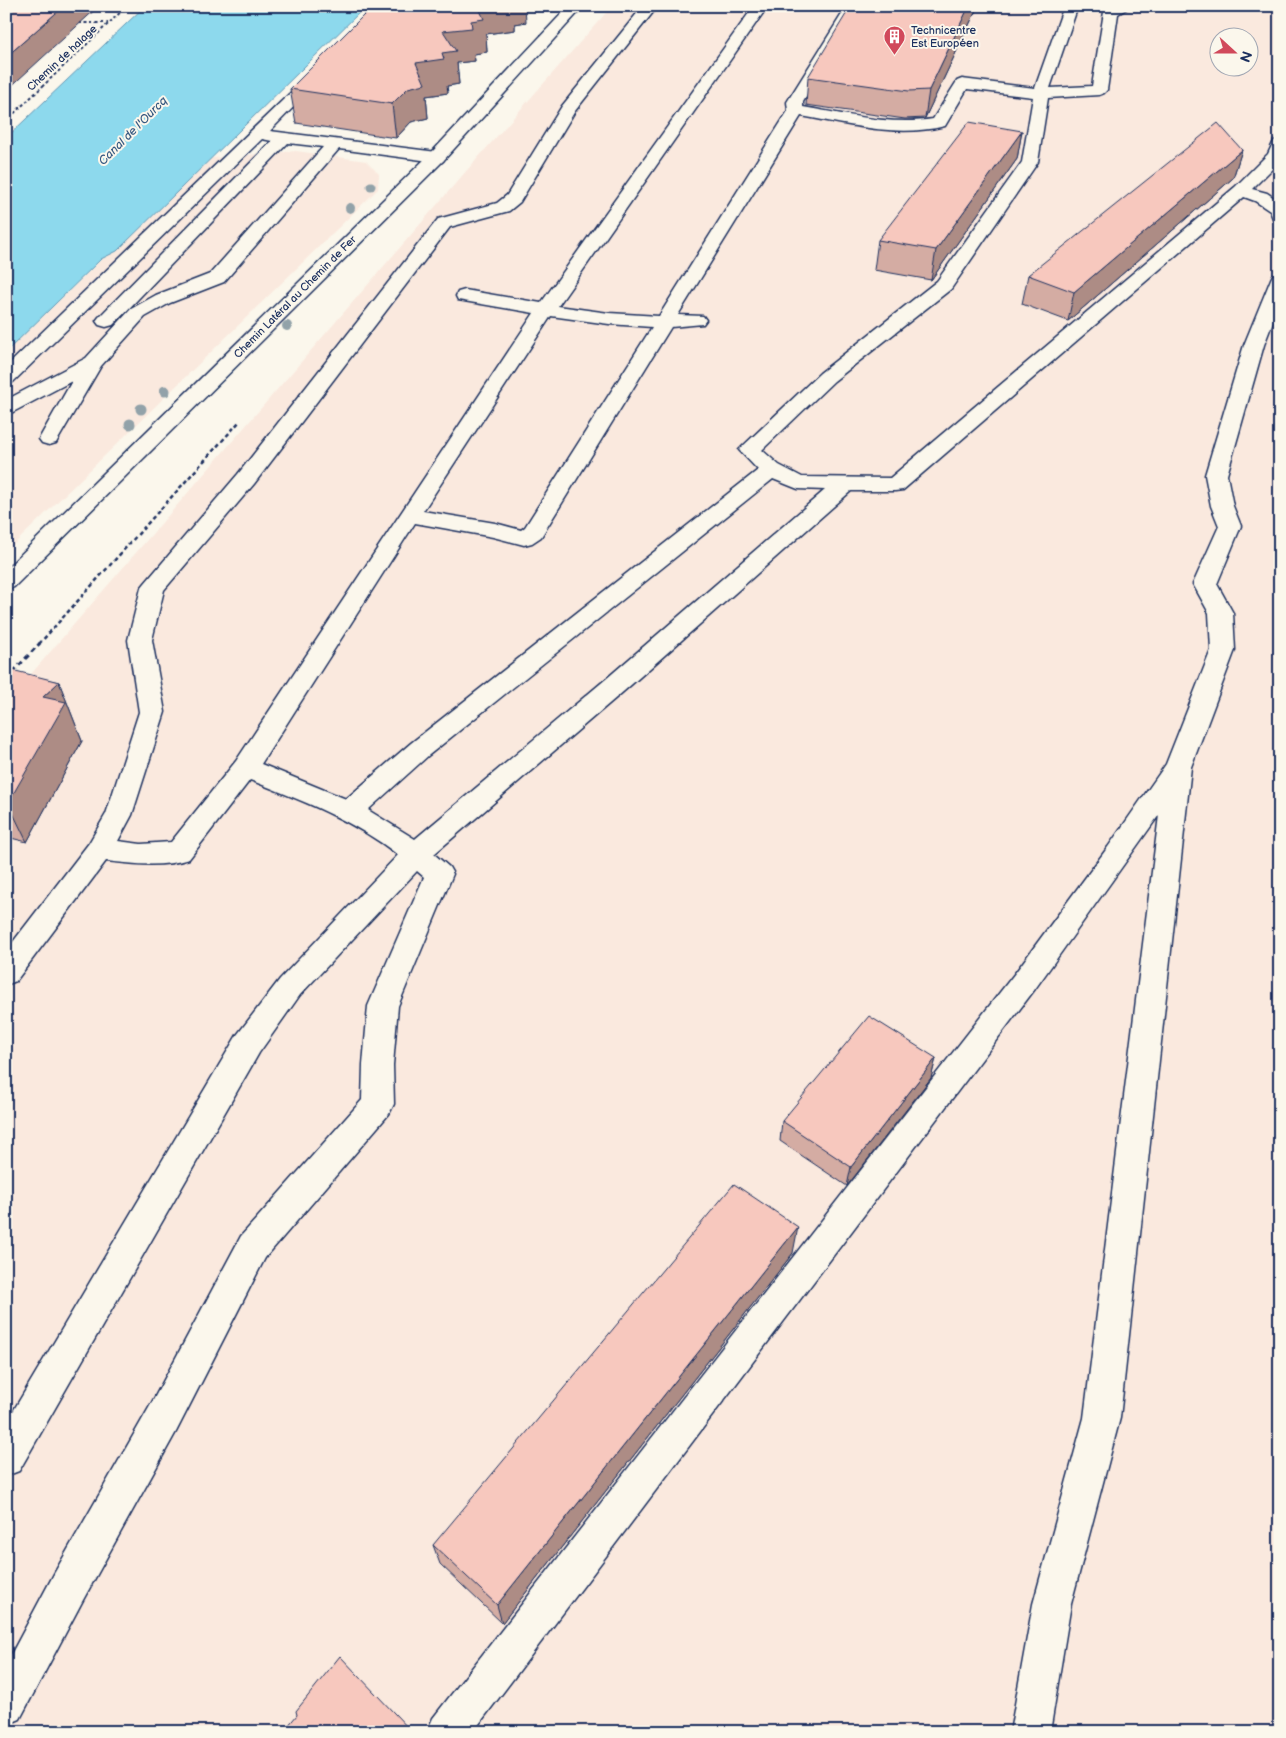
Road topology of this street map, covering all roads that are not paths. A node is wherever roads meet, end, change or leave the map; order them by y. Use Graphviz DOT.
graph roads {
  1 [pos="577,6"];
  2 [pos="651,6"];
  3 [pos="761,6"];
  4 [pos="854,6"];
  5 [pos="1072,6"];
  6 [pos="1124,6"];
  7 [pos="326,66"];
  8 [pos="1042,93"];
  9 [pos="796,111"];
  10 [pos="258,134"];
  11 [pos="284,138"];
  12 [pos="336,144"];
  13 [pos="1280,144"];
  14 [pos="437,157"];
  15 [pos="1241,190"];
  16 [pos="1280,217"];
  17 [pos="1280,279"];
  18 [pos="464,296"];
  19 [pos="546,310"];
  20 [pos="696,320"];
  21 [pos="663,323"];
  22 [pos="94,362"];
  23 [pos="6,378"];
  24 [pos="6,408"];
  25 [pos="49,439"];
  26 [pos="771,470"];
  27 [pos="844,485"];
  28 [pos="409,515"];
  29 [pos="6,582"];
  30 [pos="245,768"];
  31 [pos="1178,768"];
  32 [pos="348,812"];
  33 [pos="99,850"];
  34 [pos="415,855"];
  35 [pos="6,973"];
  36 [pos="6,1458"];
  37 [pos="6,1705"];
  38 [pos="447,1732"];
  39 [pos="1030,1732"];
  1 -- 14 [label="street, Chemin Latéral au Chemin de Fer"];
  2 -- 33 [label="street"];
  3 -- 19 [label="street"];
  4 -- 9 [label="street"];
  5 -- 8 [label="street"];
  6 -- 8 [label="street"];
  7 -- 10 [label="street"];
  8 -- 9 [label="street"];
  8 -- 26 [label="street"];
  9 -- 21 [label="street"];
  10 -- 11 [label="street"];
  10 -- 23 [label="street"];
  11 -- 12 [label="street"];
  11 -- 22 [label="street"];
  12 -- 14 [label="street"];
  12 -- 22 [label="street"];
  13 -- 15 [label="street"];
  14 -- 29 [label="street, Chemin Latéral au Chemin de Fer"];
  15 -- 16 [label="street"];
  15 -- 27 [label="street"];
  17 -- 31 [label="street"];
  18 -- 19 [label="street"];
  19 -- 21 [label="street"];
  19 -- 28 [label="street"];
  20 -- 21 [label="street"];
  21 -- 28 [label="street"];
  22 -- 24 [label="street"];
  22 -- 25 [label="street"];
  26 -- 27 [label="street"];
  26 -- 32 [label="street"];
  27 -- 34 [label="street"];
  28 -- 30 [label="street"];
  30 -- 32 [label="street"];
  30 -- 33 [label="street"];
  31 -- 38 [label="street"];
  31 -- 39 [label="street"];
  32 -- 34 [label="street"];
  33 -- 35 [label="street"];
  34 -- 36 [label="street"];
  34 -- 37 [label="street"];
}
